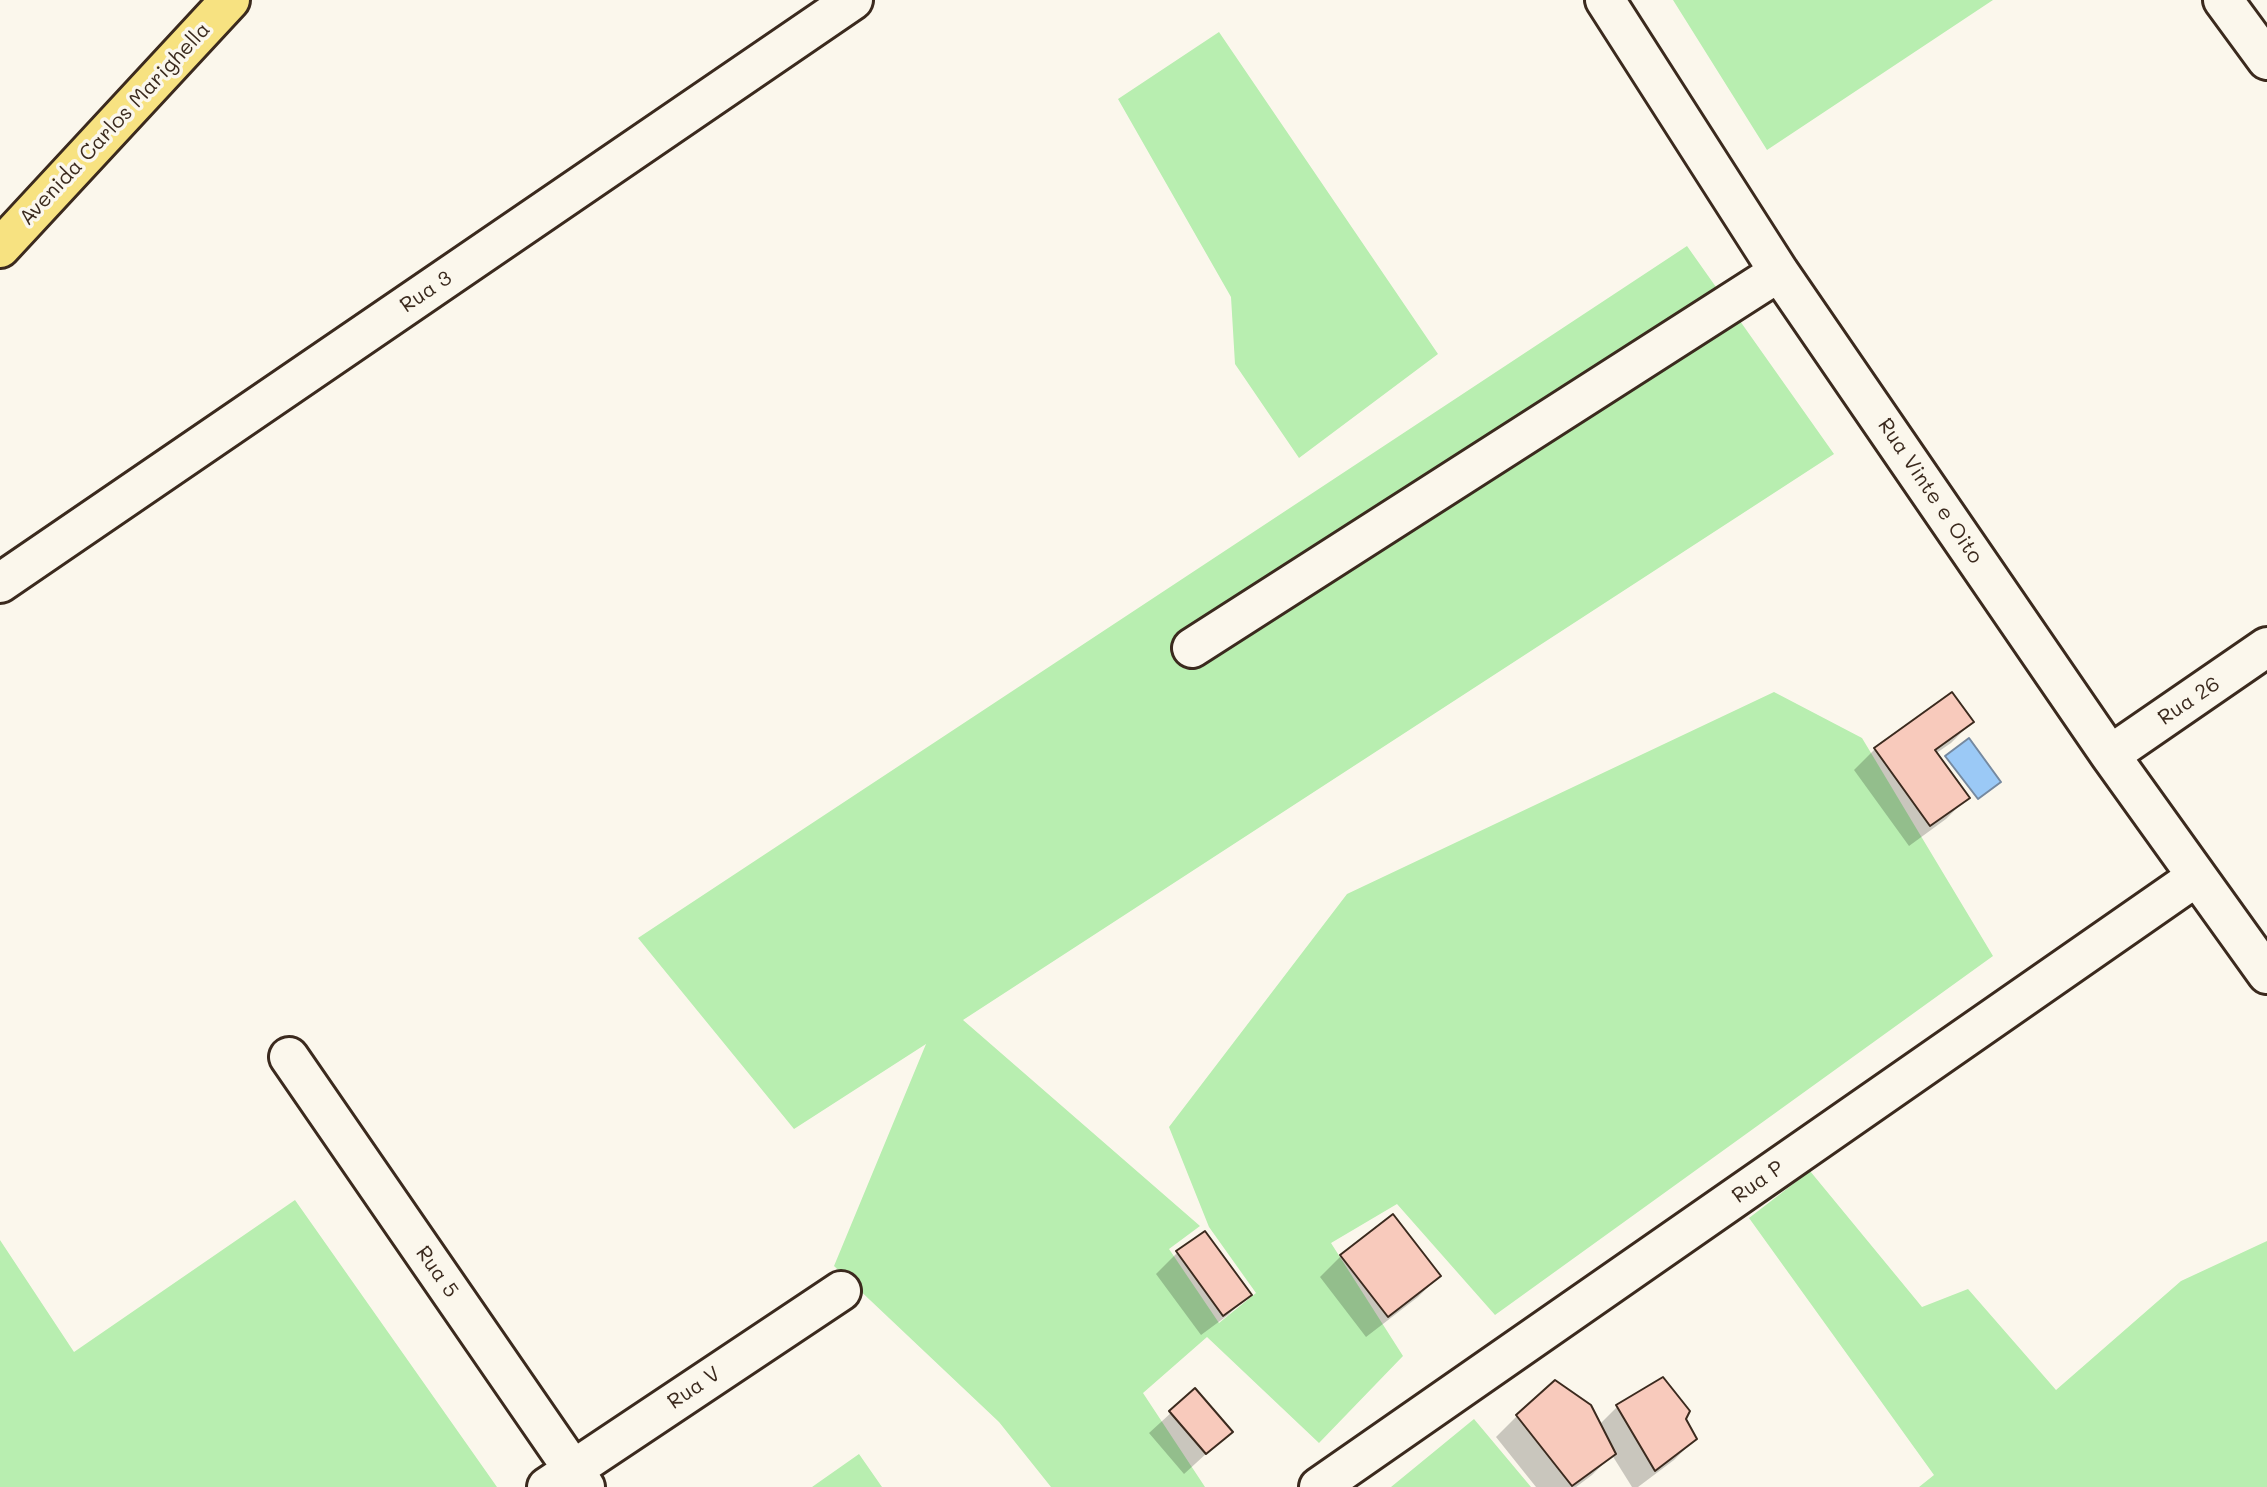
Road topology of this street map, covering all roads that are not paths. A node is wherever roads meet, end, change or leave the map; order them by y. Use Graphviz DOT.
graph roads {
  1 [pos="230,0"];
  2 [pos="853,0"];
  3 [pos="1605,0"];
  4 [pos="2223,0"];
  5 [pos="2267,60"];
  6 [pos="0,248"];
  7 [pos="1779,272"];
  8 [pos="0,583"];
  9 [pos="1192,648"];
  10 [pos="2267,648"];
  11 [pos="2110,755"];
  12 [pos="2196,877"];
  13 [pos="2267,974"];
  14 [pos="289,1057"];
  15 [pos="841,1291"];
  16 [pos="568,1481"];
  17 [pos="1320,1487"];
  1 -- 6 [label="main road, Avenida Carlos Marighella"];
  2 -- 8 [label="street, Rua 3"];
  3 -- 7 [label="street, Rua Vinte e Oito"];
  4 -- 5 [label="street"];
  7 -- 9 [label="street"];
  7 -- 11 [label="street, Rua Vinte e Oito"];
  10 -- 11 [label="street, Rua 26"];
  11 -- 12 [label="street, Rua Vinte e Oito"];
  12 -- 13 [label="street, Rua Vinte e Oito"];
  12 -- 17 [label="street, Rua P"];
  14 -- 16 [label="street, Rua 5"];
  15 -- 16 [label="street, Rua V"];
}
